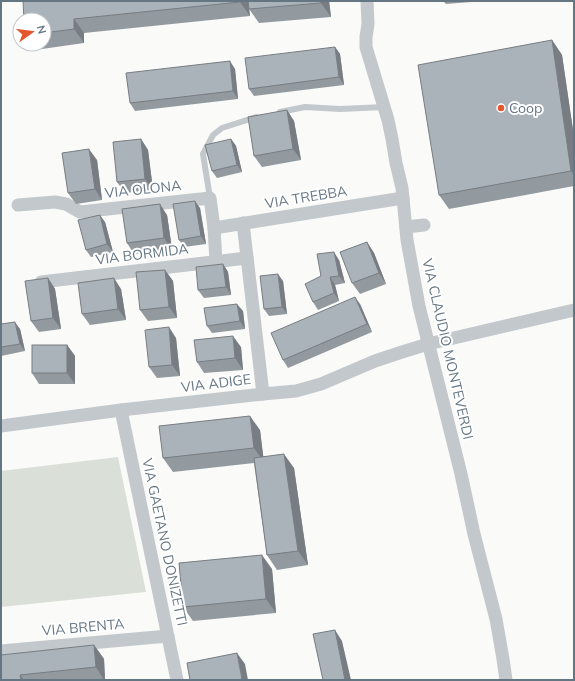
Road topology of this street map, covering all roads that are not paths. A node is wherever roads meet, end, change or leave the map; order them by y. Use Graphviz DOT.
graph roads {
  1 [pos="367,1"];
  2 [pos="384,107"];
  3 [pos="210,198"];
  4 [pos="403,198"];
  5 [pos="18,205"];
  6 [pos="243,223"];
  7 [pos="424,225"];
  8 [pos="406,227"];
  9 [pos="214,228"];
  10 [pos="247,258"];
  11 [pos="216,261"];
  12 [pos="41,282"];
  13 [pos="574,310"];
  14 [pos="428,344"];
  15 [pos="263,394"];
  16 [pos="121,410"];
  17 [pos="1,426"];
  18 [pos="168,636"];
  19 [pos="1,651"];
  20 [pos="177,680"];
  21 [pos="506,680"];
  1 -- 2 [label="street, VIA CLAUDIO MONTEVERDI"];
  2 -- 3 [label="lane"];
  2 -- 4 [label="street, VIA CLAUDIO MONTEVERDI"];
  3 -- 5 [label="street, VIA OLONA"];
  3 -- 9 [label="street"];
  4 -- 6 [label="street, VIA TREBBA"];
  4 -- 8 [label="street, VIA CLAUDIO MONTEVERDI"];
  6 -- 9 [label="street, VIA TREBBA"];
  6 -- 10 [label="street, VIA ADIGE"];
  7 -- 8 [label="street"];
  8 -- 14 [label="street, VIA CLAUDIO MONTEVERDI"];
  9 -- 11 [label="street"];
  10 -- 11 [label="street, VIA BORMIDA"];
  10 -- 15 [label="street, VIA ADIGE"];
  11 -- 12 [label="street, VIA BORMIDA"];
  13 -- 14 [label="street"];
  14 -- 15 [label="street"];
  14 -- 21 [label="street, VIA CLAUDIO MONTEVERDI"];
  15 -- 16 [label="street, VIA ADIGE"];
  16 -- 17 [label="street, VIA ADIGE"];
  16 -- 18 [label="street, VIA GAETANO DONIZETTI"];
  18 -- 19 [label="street, VIA BRENTA"];
  18 -- 20 [label="street, VIA GAETANO DONIZETTI"];
}
